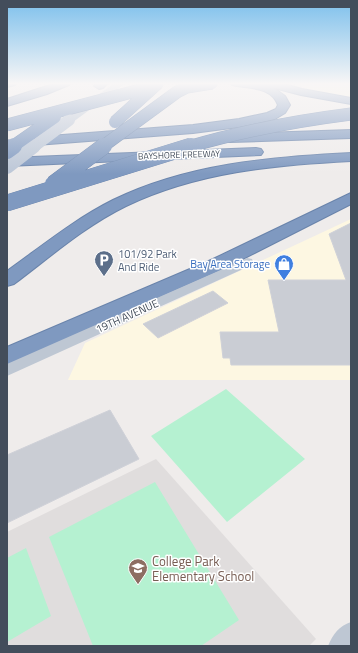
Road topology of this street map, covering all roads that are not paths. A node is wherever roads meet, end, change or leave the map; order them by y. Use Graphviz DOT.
graph roads {
  1 [pos="49,113"];
  2 [pos="55,113"];
  3 [pos="65,113"];
  4 [pos="78,113"];
  5 [pos="124,113"];
  6 [pos="148,113"];
  7 [pos="276,113"];
  8 [pos="351,114"];
  9 [pos="7,124"];
  10 [pos="351,134"];
  11 [pos="7,144"];
  12 [pos="7,147"];
  13 [pos="351,148"];
  14 [pos="351,157"];
  15 [pos="8,161"];
  16 [pos="351,198"];
  17 [pos="7,204"];
  18 [pos="7,210"];
  19 [pos="7,215"];
  20 [pos="247,262"];
  21 [pos="7,280"];
  22 [pos="7,356"];
  23 [pos="7,370"];
  24 [pos="351,634"];
  25 [pos="341,646"];
  1 -- 9 [label="highway, bridge"];
  2 -- 11 [label="highway, bridge"];
  3 -- 15 [label="highway, bridge"];
  4 -- 15 [label="main road, bridge"];
  5 -- 18 [label="highway, bridge"];
  6 -- 19 [label="highway, bridge"];
  7 -- 11 [label="highway"];
  8 -- 17 [label="highway, bridge"];
  10 -- 12 [label="highway, BAYSHORE FREEWAY"];
  13 -- 15 [label="highway, BAYSHORE FREEWAY"];
  14 -- 21 [label="highway"];
  16 -- 22 [label="highway"];
  20 -- 23 [label="street, 19TH AVENUE"];
  24 -- 25 [label="street"];
}
